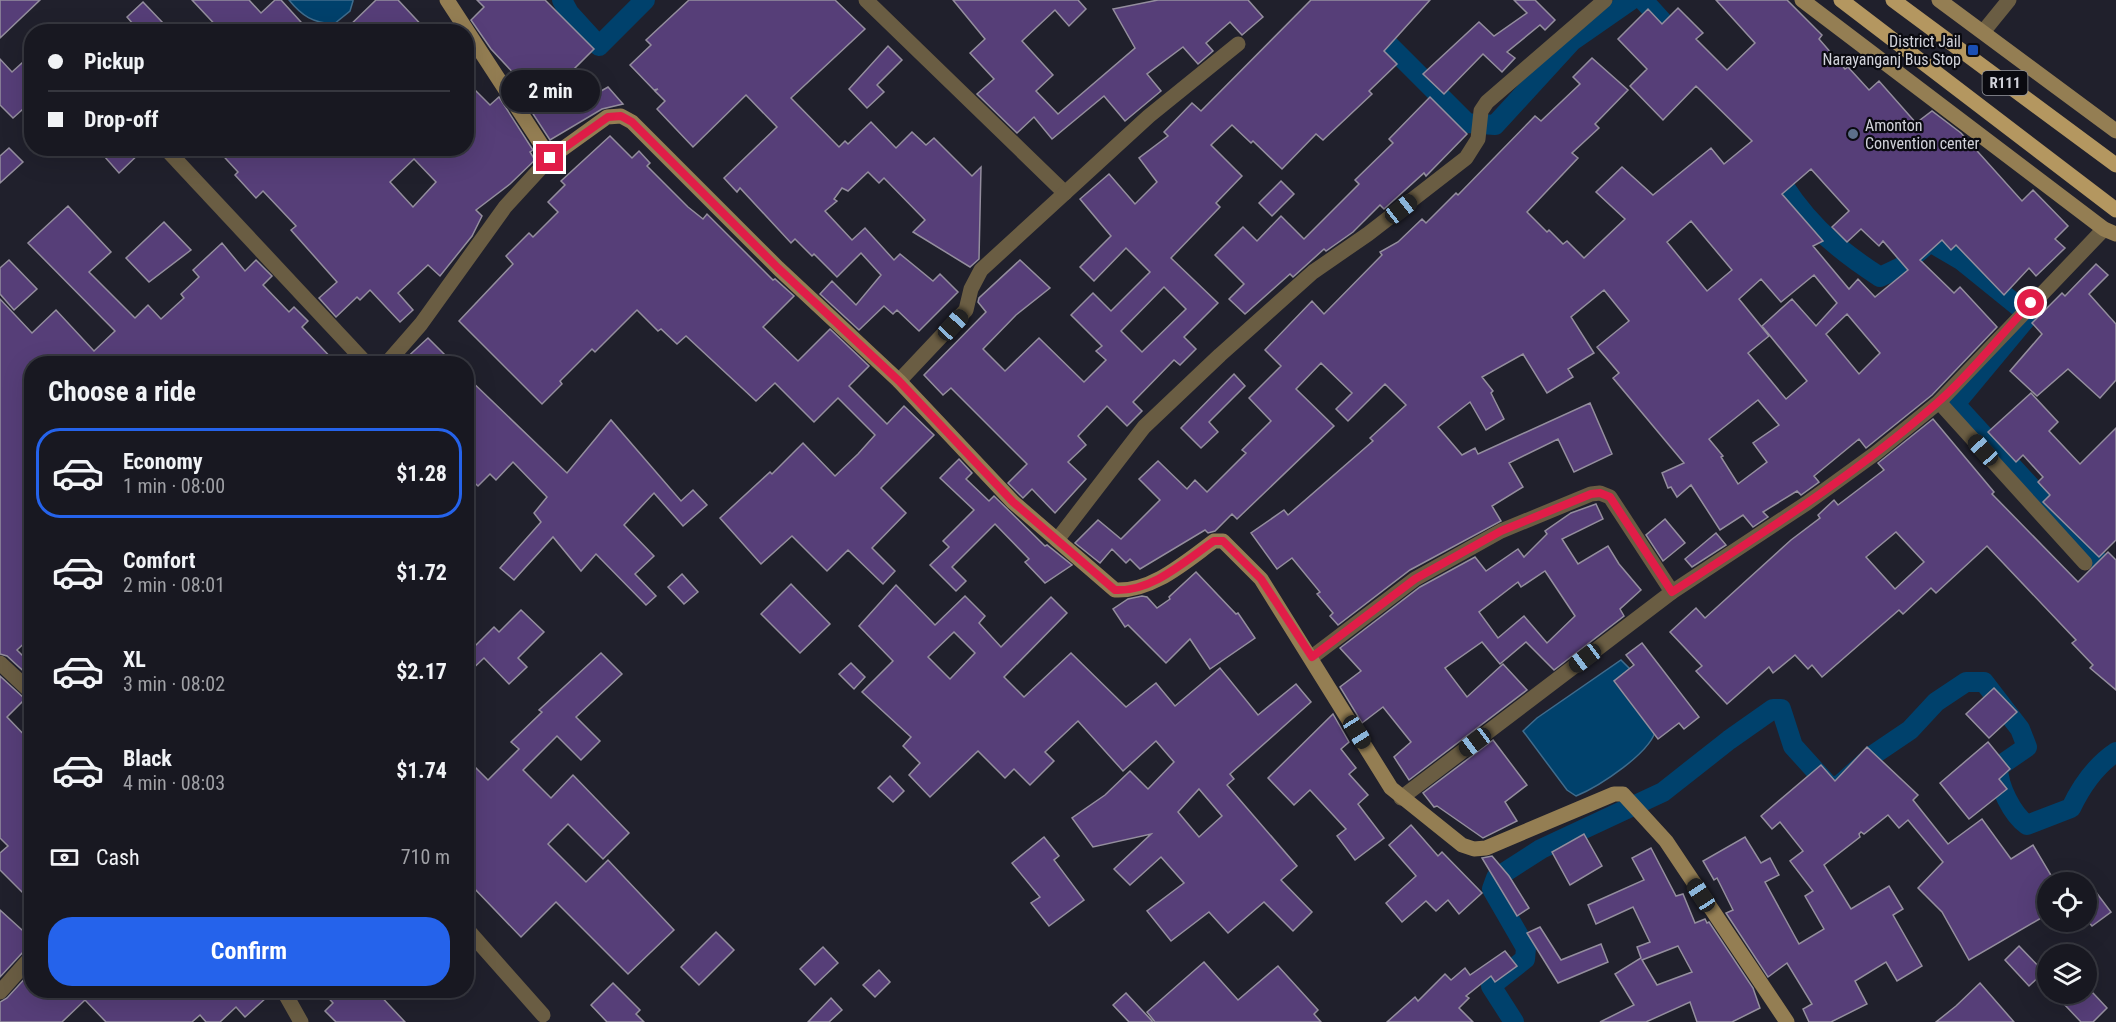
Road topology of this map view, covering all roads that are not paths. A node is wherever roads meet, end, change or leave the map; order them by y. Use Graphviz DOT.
graph roads {
  1 [pos="448,0"];
  2 [pos="866,0"];
  3 [pos="1605,0"];
  4 [pos="1802,0"];
  5 [pos="1842,0"];
  6 [pos="1893,0"];
  7 [pos="1939,0"];
  8 [pos="2009,0"];
  9 [pos="463,24"];
  10 [pos="1983,33"];
  11 [pos="474,40"];
  12 [pos="1238,44"];
  13 [pos="2116,131"];
  14 [pos="172,156"];
  15 [pos="550,158"];
  16 [pos="2116,165"];
  17 [pos="1065,193"];
  18 [pos="2116,210"];
  19 [pos="2110,231"];
  20 [pos="359,356"];
  21 [pos="393,356"];
  22 [pos="899,381"];
  23 [pos="1939,402"];
  24 [pos="1057,540"];
  25 [pos="2085,563"];
  26 [pos="1672,592"];
  27 [pos="1312,657"];
  28 [pos="0,663"];
  29 [pos="24,686"];
  30 [pos="1401,798"];
  31 [pos="474,937"];
  32 [pos="24,965"];
  33 [pos="0,992"];
  34 [pos="288,998"];
  35 [pos="543,1015"];
  36 [pos="301,1022"];
  37 [pos="1787,1022"];
  1 -- 9 [label="street"];
  2 -- 17 [label="street"];
  3 -- 24 [label="street"];
  4 -- 19 [label="street"];
  5 -- 18 [label="main road, R111"];
  6 -- 16 [label="main road, R111"];
  7 -- 10 [label="street"];
  8 -- 10 [label="street"];
  10 -- 13 [label="street"];
  11 -- 15 [label="street"];
  12 -- 17 [label="street"];
  14 -- 20 [label="street"];
  15 -- 21 [label="street"];
  15 -- 22 [label="street"];
  17 -- 22 [label="street"];
  19 -- 23 [label="street"];
  22 -- 24 [label="street"];
  23 -- 25 [label="street"];
  23 -- 26 [label="street"];
  24 -- 27 [label="street"];
  26 -- 27 [label="street"];
  26 -- 30 [label="street"];
  27 -- 30 [label="street"];
  28 -- 29 [label="street"];
  30 -- 37 [label="street"];
  31 -- 35 [label="street"];
  32 -- 33 [label="street"];
  34 -- 36 [label="street"];
}
